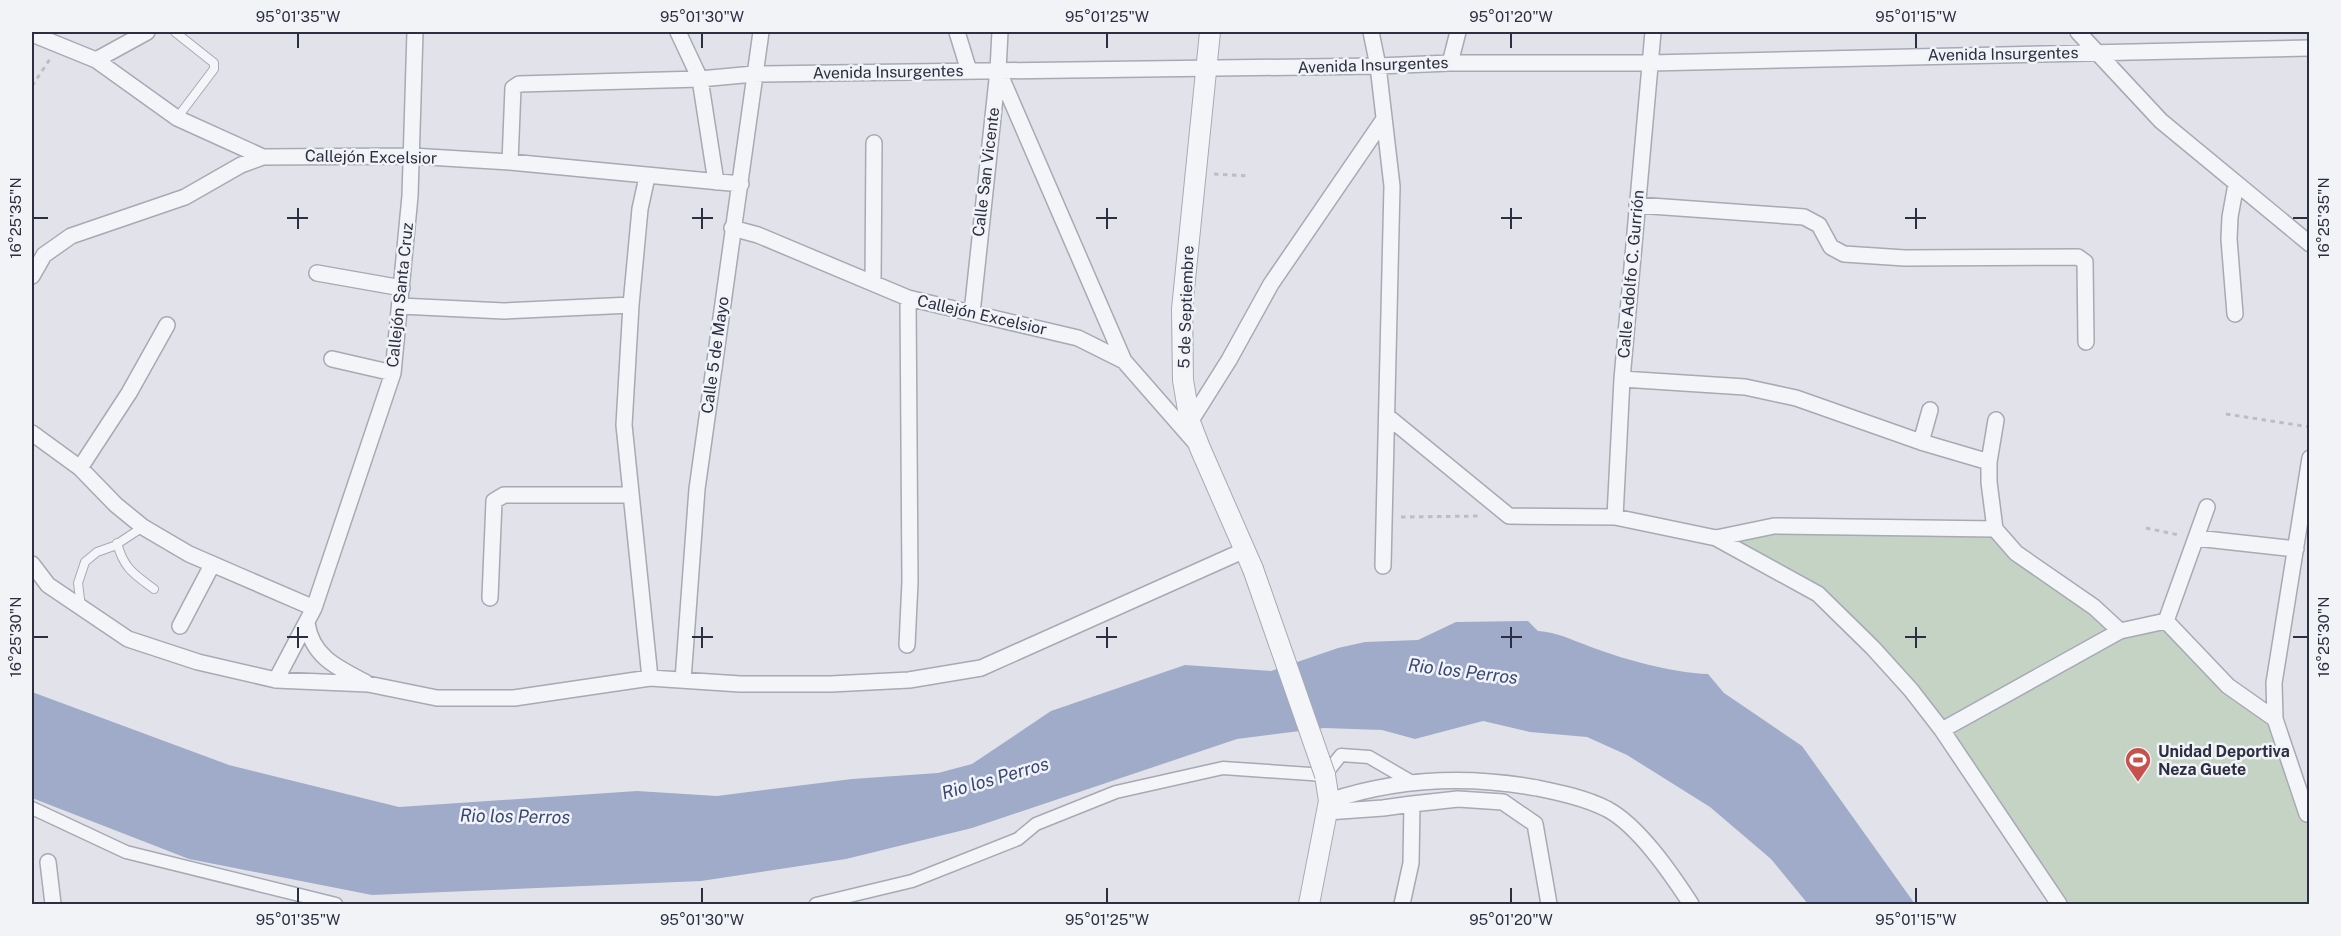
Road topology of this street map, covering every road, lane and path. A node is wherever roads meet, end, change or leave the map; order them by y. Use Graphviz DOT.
graph roads {
  1 [pos="147,32"];
  2 [pos="175,32"];
  3 [pos="415,32"];
  4 [pos="678,32"];
  5 [pos="761,32"];
  6 [pos="957,32"];
  7 [pos="1000,32"];
  8 [pos="1210,32"];
  9 [pos="1371,32"];
  10 [pos="1458,32"];
  11 [pos="1653,32"];
  12 [pos="2078,32"];
  13 [pos="32,34"];
  14 [pos="2310,48"];
  15 [pos="2098,52"];
  16 [pos="96,60"];
  17 [pos="1450,63"];
  18 [pos="1650,63"];
  19 [pos="1378,66"];
  20 [pos="1207,69"];
  21 [pos="998,70"];
  22 [pos="969,71"];
  23 [pos="754,74"];
  24 [pos="700,78"];
  25 [pos="177,118"];
  26 [pos="1384,119"];
  27 [pos="874,143"];
  28 [pos="412,156"];
  29 [pos="263,157"];
  30 [pos="510,162"];
  31 [pos="1195,172"];
  32 [pos="1249,176"];
  33 [pos="647,177"];
  34 [pos="716,182"];
  35 [pos="741,184"];
  36 [pos="2236,184"];
  37 [pos="1637,205"];
  38 [pos="732,228"];
  39 [pos="2310,244"];
  40 [pos="316,273"];
  41 [pos="32,276"];
  42 [pos="873,283"];
  43 [pos="402,288"];
  44 [pos="908,298"];
  45 [pos="631,305"];
  46 [pos="400,306"];
  47 [pos="972,313"];
  48 [pos="2235,314"];
  49 [pos="166,325"];
  50 [pos="2086,342"];
  51 [pos="332,358"];
  52 [pos="1124,361"];
  53 [pos="393,373"];
  54 [pos="1622,379"];
  55 [pos="1930,410"];
  56 [pos="2226,414"];
  57 [pos="1387,416"];
  58 [pos="1996,420"];
  59 [pos="1190,422"];
  60 [pos="2310,427"];
  61 [pos="32,433"];
  62 [pos="1921,441"];
  63 [pos="1200,448"];
  64 [pos="2310,458"];
  65 [pos="1989,462"];
  66 [pos="80,468"];
  67 [pos="631,495"];
  68 [pos="2207,507"];
  69 [pos="1509,516"];
  70 [pos="1384,517"];
  71 [pos="1615,517"];
  72 [pos="143,527"];
  73 [pos="2146,528"];
  74 [pos="1995,529"];
  75 [pos="1716,538"];
  76 [pos="2196,538"];
  77 [pos="117,543"];
  78 [pos="2296,549"];
  79 [pos="1245,550"];
  80 [pos="32,564"];
  81 [pos="212,565"];
  82 [pos="1383,566"];
  83 [pos="154,589"];
  84 [pos="490,597"];
  85 [pos="314,608"];
  86 [pos="81,609"];
  87 [pos="2166,621"];
  88 [pos="307,623"];
  89 [pos="180,626"];
  90 [pos="2120,631"];
  91 [pos="907,645"];
  92 [pos="650,678"];
  93 [pos="276,680"];
  94 [pos="683,680"];
  95 [pos="368,684"];
  96 [pos="2275,719"];
  97 [pos="1942,730"];
  98 [pos="1325,775"];
  99 [pos="1412,782"];
  100 [pos="1412,804"];
  101 [pos="1328,806"];
  102 [pos="32,808"];
  103 [pos="2309,816"];
  104 [pos="48,862"];
  105 [pos="53,904"];
  106 [pos="336,904"];
  107 [pos="816,904"];
  108 [pos="1310,904"];
  109 [pos="1402,904"];
  110 [pos="1549,904"];
  111 [pos="1691,904"];
  112 [pos="2059,904"];
  1 -- 16 [label="street"];
  2 -- 25 [label="lane"];
  3 -- 28 [label="street, Callejón Santa Cruz"];
  4 -- 24 [label="street"];
  5 -- 23 [label="street, Calle 5 de Mayo"];
  6 -- 22 [label="street"];
  7 -- 21 [label="street, Calle San Vicente"];
  8 -- 20 [label="street, 5 de Septiembre"];
  9 -- 19 [label="street"];
  10 -- 17 [label="street"];
  11 -- 18 [label="street, Calle Adolfo C. Gurrión"];
  12 -- 15 [label="street"];
  13 -- 16 [label="street, Callejón Excelsior"];
  14 -- 15 [label="street, Avenida Insurgentes"];
  15 -- 18 [label="street, Avenida Insurgentes"];
  15 -- 36 [label="street"];
  16 -- 25 [label="street, Callejón Excelsior"];
  17 -- 18 [label="street, Avenida Insurgentes"];
  17 -- 19 [label="street, Avenida Insurgentes"];
  18 -- 37 [label="street, Calle Adolfo C. Gurrión"];
  19 -- 20 [label="street, Avenida Insurgentes"];
  19 -- 26 [label="street"];
  20 -- 21 [label="street, Avenida Insurgentes"];
  20 -- 31 [label="street, 5 de Septiembre"];
  21 -- 22 [label="street, Avenida Insurgentes"];
  21 -- 47 [label="street, Calle San Vicente"];
  21 -- 52 [label="street"];
  22 -- 23 [label="street, Avenida Insurgentes"];
  23 -- 24 [label="street, Avenida Insurgentes"];
  23 -- 35 [label="street, Calle 5 de Mayo"];
  24 -- 30 [label="street, Avenida Insurgentes"];
  24 -- 34 [label="street"];
  25 -- 29 [label="street, Callejón Excelsior"];
  26 -- 57 [label="street"];
  26 -- 59 [label="street"];
  27 -- 42 [label="street"];
  28 -- 29 [label="street, Callejón Excelsior"];
  28 -- 30 [label="street, Callejón Excelsior"];
  28 -- 43 [label="street, Callejón Santa Cruz"];
  29 -- 41 [label="street"];
  30 -- 33 [label="street, Callejón Excelsior"];
  31 -- 32 [label="path"];
  31 -- 59 [label="street, 5 de Septiembre"];
  33 -- 34 [label="street, Callejón Excelsior"];
  33 -- 45 [label="street"];
  34 -- 35 [label="street, Callejón Excelsior"];
  35 -- 38 [label="street, Calle 5 de Mayo"];
  36 -- 39 [label="street"];
  36 -- 48 [label="street"];
  37 -- 50 [label="street"];
  37 -- 54 [label="street, Calle Adolfo C. Gurrión"];
  38 -- 42 [label="street, Callejón Excelsior"];
  38 -- 94 [label="street, Calle 5 de Mayo"];
  40 -- 43 [label="street"];
  42 -- 44 [label="street, Callejón Excelsior"];
  43 -- 46 [label="street, Callejón Santa Cruz"];
  44 -- 47 [label="street, Callejón Excelsior"];
  44 -- 91 [label="street"];
  45 -- 46 [label="street"];
  45 -- 67 [label="street"];
  46 -- 53 [label="street, Callejón Santa Cruz"];
  47 -- 52 [label="street, Callejón Excelsior"];
  49 -- 66 [label="street"];
  51 -- 53 [label="street"];
  52 -- 63 [label="street, Callejón Excelsior"];
  53 -- 85 [label="street, Callejón Santa Cruz"];
  54 -- 62 [label="street"];
  54 -- 71 [label="street, Calle Adolfo C. Gurrión"];
  55 -- 62 [label="street"];
  56 -- 60 [label="path"];
  57 -- 69 [label="street"];
  57 -- 70 [label="street"];
  58 -- 65 [label="street"];
  59 -- 63 [label="street, 5 de Septiembre"];
  61 -- 66 [label="street"];
  62 -- 65 [label="street"];
  63 -- 79 [label="street, 5 de Septiembre"];
  64 -- 78 [label="street"];
  65 -- 74 [label="street"];
  66 -- 72 [label="street"];
  67 -- 84 [label="street"];
  67 -- 92 [label="street"];
  68 -- 76 [label="street"];
  69 -- 70 [label="path"];
  69 -- 71 [label="street"];
  70 -- 82 [label="street"];
  71 -- 75 [label="street"];
  72 -- 77 [label="lane"];
  72 -- 81 [label="street"];
  73 -- 76 [label="path"];
  74 -- 75 [label="street"];
  74 -- 90 [label="street"];
  75 -- 97 [label="street"];
  76 -- 78 [label="street"];
  76 -- 87 [label="street"];
  77 -- 83 [label="lane"];
  77 -- 86 [label="lane"];
  78 -- 96 [label="street"];
  79 -- 94 [label="street"];
  79 -- 98 [label="street, 5 de Septiembre, bridge"];
  80 -- 86 [label="street"];
  81 -- 85 [label="street"];
  81 -- 89 [label="street"];
  85 -- 88 [label="street, Callejón Santa Cruz"];
  86 -- 93 [label="street"];
  87 -- 90 [label="street"];
  87 -- 96 [label="street"];
  88 -- 93 [label="street, Callejón Santa Cruz"];
  88 -- 95 [label="street"];
  90 -- 97 [label="street"];
  92 -- 94 [label="street"];
  92 -- 95 [label="street"];
  93 -- 95 [label="street"];
  96 -- 103 [label="street"];
  97 -- 112 [label="street"];
  98 -- 99 [label="street"];
  98 -- 101 [label="street, 5 de Septiembre"];
  98 -- 107 [label="street"];
  99 -- 101 [label="street"];
  99 -- 111 [label="street"];
  100 -- 101 [label="street"];
  100 -- 109 [label="street"];
  100 -- 110 [label="street"];
  101 -- 108 [label="street, 5 de Septiembre"];
  102 -- 106 [label="street"];
  104 -- 105 [label="street"];
}
